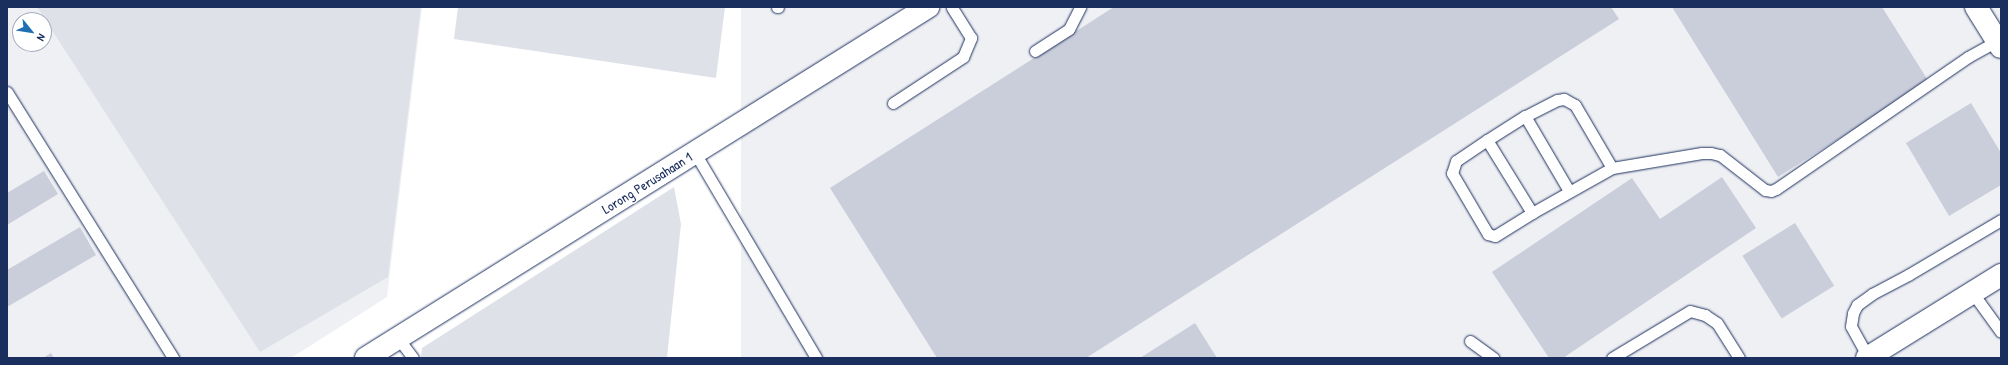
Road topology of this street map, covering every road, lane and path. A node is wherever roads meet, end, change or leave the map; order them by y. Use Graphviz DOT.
graph roads {
  1 [pos="928,7"];
  2 [pos="952,7"];
  3 [pos="1080,7"];
  4 [pos="1976,7"];
  5 [pos="1999,44"];
  6 [pos="1035,51"];
  7 [pos="7,92"];
  8 [pos="893,102"];
  9 [pos="1525,116"];
  10 [pos="1486,140"];
  11 [pos="695,153"];
  12 [pos="1612,168"];
  13 [pos="1569,191"];
  14 [pos="1532,213"];
  15 [pos="2001,220"];
  16 [pos="2001,275"];
  17 [pos="1972,292"];
  18 [pos="2001,332"];
  19 [pos="398,338"];
  20 [pos="1470,341"];
  21 [pos="173,358"];
  22 [pos="366,358"];
  23 [pos="413,358"];
  24 [pos="816,358"];
  25 [pos="1494,358"];
  26 [pos="1612,358"];
  27 [pos="1739,358"];
  28 [pos="1868,358"];
  1 -- 11 [label="street, Lorong Perusahaan 1"];
  2 -- 8 [label="lane"];
  3 -- 6 [label="lane"];
  4 -- 5 [label="street"];
  5 -- 12 [label="lane"];
  7 -- 21 [label="lane"];
  9 -- 10 [label="lane"];
  9 -- 12 [label="lane"];
  9 -- 13 [label="lane"];
  10 -- 14 [label="lane"];
  10 -- 14 [label="lane"];
  11 -- 19 [label="street, Lorong Perusahaan 1"];
  11 -- 24 [label="lane"];
  12 -- 13 [label="lane"];
  13 -- 14 [label="lane"];
  15 -- 28 [label="lane"];
  16 -- 17 [label="street"];
  17 -- 18 [label="lane"];
  17 -- 28 [label="street"];
  19 -- 22 [label="street, Lorong Perusahaan 1"];
  19 -- 23 [label="lane"];
  20 -- 25 [label="lane"];
  26 -- 27 [label="lane"];
}
